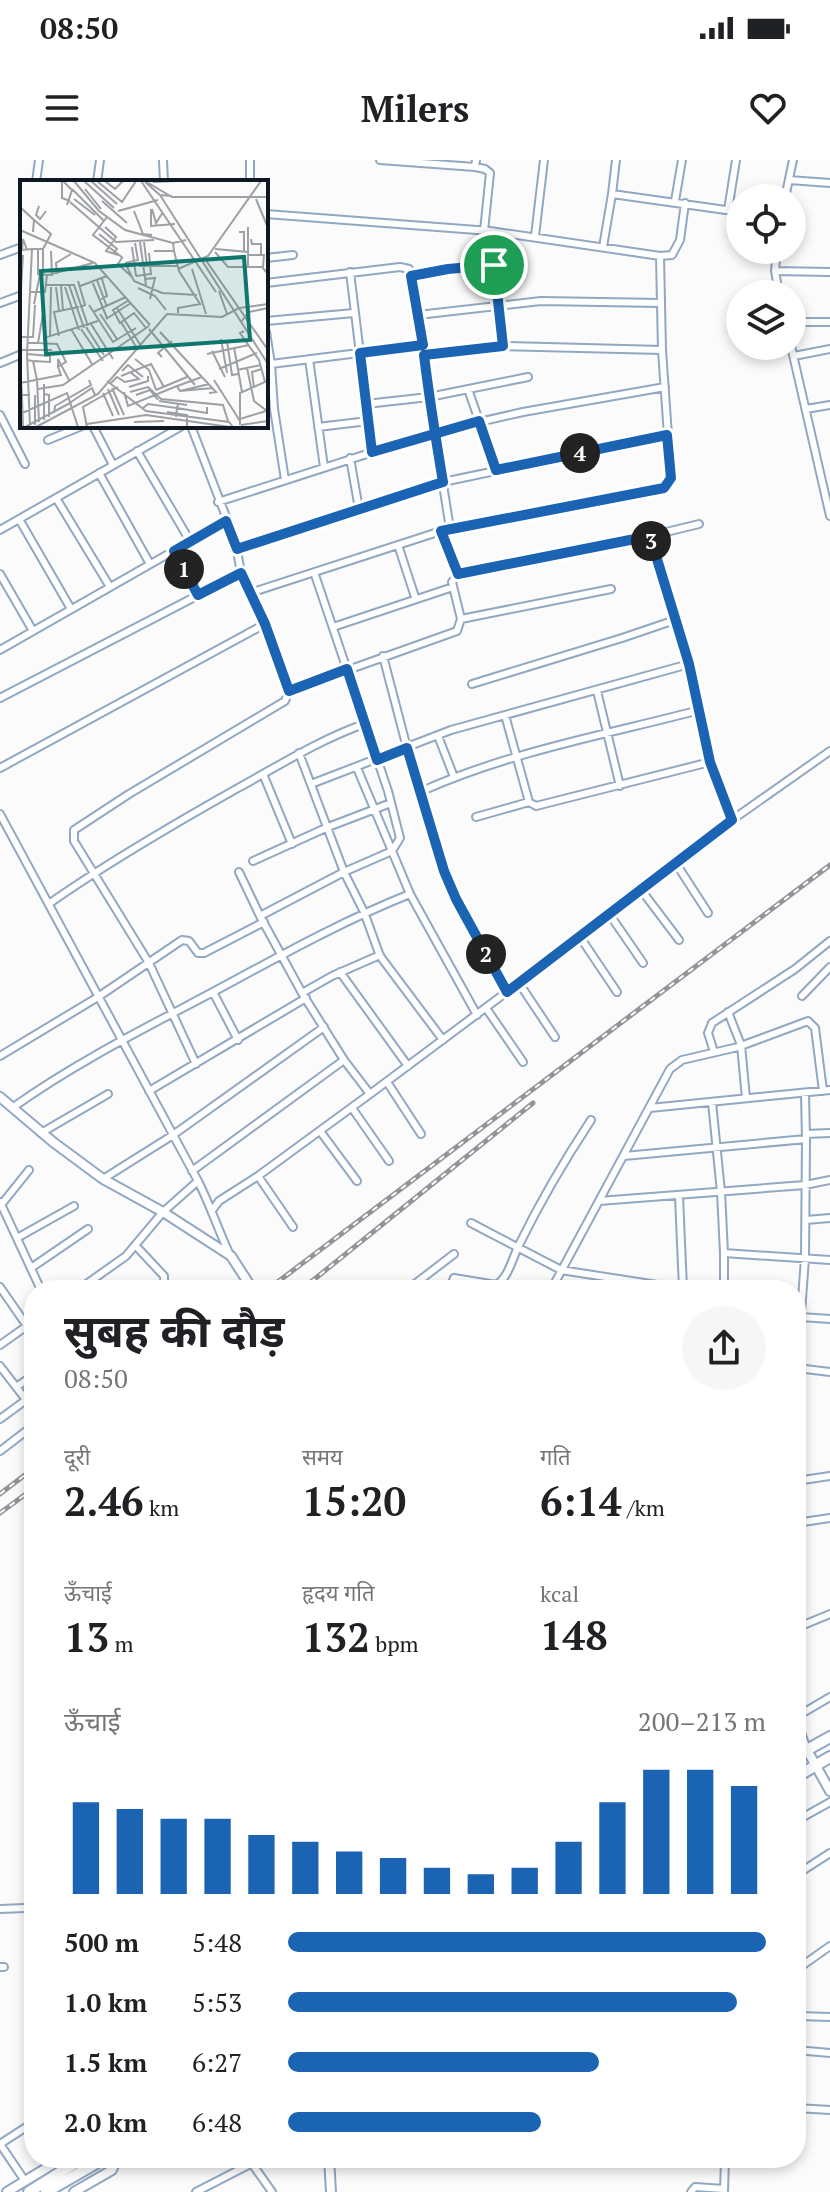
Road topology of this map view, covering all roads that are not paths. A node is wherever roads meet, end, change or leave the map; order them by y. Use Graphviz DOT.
graph roads {
  1 [pos="39,160"];
  2 [pos="100,160"];
  3 [pos="163,160"];
  4 [pos="380,160"];
  5 [pos="544,160"];
  6 [pos="616,160"];
  7 [pos="682,160"];
  8 [pos="736,160"];
  9 [pos="793,160"];
  10 [pos="476,164"];
  11 [pos="36,180"];
  12 [pos="97,180"];
  13 [pos="164,180"];
  14 [pos="789,180"];
  15 [pos="830,183"];
  16 [pos="732,184"];
  17 [pos="788,184"];
  18 [pos="612,194"];
  19 [pos="675,201"];
  20 [pos="685,203"];
  21 [pos="726,210"];
  22 [pos="268,214"];
  23 [pos="484,231"];
  24 [pos="535,236"];
  25 [pos="603,247"];
  26 [pos="20,248"];
  27 [pos="0,255"];
  28 [pos="293,255"];
  29 [pos="660,256"];
  30 [pos="268,258"];
  31 [pos="776,264"];
  32 [pos="775,271"];
  33 [pos="350,272"];
  34 [pos="830,272"];
  35 [pos="411,276"];
  36 [pos="777,280"];
  37 [pos="268,283"];
  38 [pos="20,296"];
  39 [pos="0,303"];
  40 [pos="660,303"];
  41 [pos="498,305"];
  42 [pos="354,313"];
  43 [pos="418,315"];
  44 [pos="268,321"];
  45 [pos="806,322"];
  46 [pos="830,322"];
  47 [pos="423,345"];
  48 [pos="503,346"];
  49 [pos="830,349"];
  50 [pos="662,350"];
  51 [pos="360,353"];
  52 [pos="806,354"];
  53 [pos="20,355"];
  54 [pos="424,355"];
  55 [pos="309,359"];
  56 [pos="795,360"];
  57 [pos="0,363"];
  58 [pos="268,364"];
  59 [pos="528,377"];
  60 [pos="665,387"];
  61 [pos="468,389"];
  62 [pos="429,397"];
  63 [pos="366,404"];
  64 [pos="830,405"];
  65 [pos="806,409"];
  66 [pos="0,415"];
  67 [pos="368,421"];
  68 [pos="479,421"];
  69 [pos="318,427"];
  70 [pos="77,428"];
  71 [pos="94,428"];
  72 [pos="178,428"];
  73 [pos="192,428"];
  74 [pos="435,432"];
  75 [pos="667,435"];
  76 [pos="48,440"];
  77 [pos="137,451"];
  78 [pos="372,452"];
  79 [pos="350,458"];
  80 [pos="25,464"];
  81 [pos="113,465"];
  82 [pos="324,467"];
  83 [pos="496,470"];
  84 [pos="99,473"];
  85 [pos="285,480"];
  86 [pos="443,482"];
  87 [pos="56,498"];
  88 [pos="218,502"];
  89 [pos="359,509"];
  90 [pos="830,516"];
  91 [pos="19,519"];
  92 [pos="226,521"];
  93 [pos="699,524"];
  94 [pos="0,530"];
  95 [pos="446,530"];
  96 [pos="650,536"];
  97 [pos="190,541"];
  98 [pos="398,545"];
  99 [pos="237,549"];
  100 [pos="174,551"];
  101 [pos="150,564"];
  102 [pos="314,572"];
  103 [pos="241,573"];
  104 [pos="0,574"];
  105 [pos="458,574"];
  106 [pos="110,587"];
  107 [pos="453,587"];
  108 [pos="611,589"];
  109 [pos="8,590"];
  110 [pos="250,593"];
  111 [pos="0,595"];
  112 [pos="198,595"];
  113 [pos="415,597"];
  114 [pos="71,609"];
  115 [pos="461,619"];
  116 [pos="675,620"];
  117 [pos="265,624"];
  118 [pos="333,627"];
  119 [pos="33,631"];
  120 [pos="0,650"];
  121 [pos="383,656"];
  122 [pos="689,664"];
  123 [pos="347,669"];
  124 [pos="472,684"];
  125 [pos="289,691"];
  126 [pos="597,691"];
  127 [pos="0,698"];
  128 [pos="700,710"];
  129 [pos="505,715"];
  130 [pos="364,724"];
  131 [pos="608,734"];
  132 [pos="438,736"];
  133 [pos="407,748"];
  134 [pos="830,751"];
  135 [pos="299,753"];
  136 [pos="516,758"];
  137 [pos="377,760"];
  138 [pos="710,762"];
  139 [pos="0,768"];
  140 [pos="357,768"];
  141 [pos="263,774"];
  142 [pos="454,777"];
  143 [pos="311,784"];
  144 [pos="620,786"];
  145 [pos="422,791"];
  146 [pos="529,802"];
  147 [pos="391,803"];
  148 [pos="374,810"];
  149 [pos="0,814"];
  150 [pos="476,817"];
  151 [pos="732,820"];
  152 [pos="328,827"];
  153 [pos="292,844"];
  154 [pos="392,851"];
  155 [pos="253,861"];
  156 [pos="677,865"];
  157 [pos="94,872"];
  158 [pos="239,872"];
  159 [pos="344,872"];
  160 [pos="642,891"];
  161 [pos="410,894"];
  162 [pos="50,903"];
  163 [pos="364,912"];
  164 [pos="708,913"];
  165 [pos="610,915"];
  166 [pos="262,919"];
  167 [pos="580,937"];
  168 [pos="679,940"];
  169 [pos="830,941"];
  170 [pos="282,955"];
  171 [pos="380,955"];
  172 [pos="149,963"];
  173 [pos="643,963"];
  174 [pos="830,967"];
  175 [pos="340,972"];
  176 [pos="519,983"];
  177 [pos="213,992"];
  178 [pos="507,992"];
  179 [pos="617,992"];
  180 [pos="304,995"];
  181 [pos="802,996"];
  182 [pos="98,997"];
  183 [pos="486,1008"];
  184 [pos="728,1012"];
  185 [pos="172,1013"];
  186 [pos="477,1015"];
  187 [pos="324,1027"];
  188 [pos="555,1037"];
  189 [pos="122,1040"];
  190 [pos="238,1040"];
  191 [pos="443,1040"];
  192 [pos="741,1045"];
  193 [pos="714,1052"];
  194 [pos="0,1056"];
  195 [pos="344,1060"];
  196 [pos="523,1062"];
  197 [pos="196,1064"];
  198 [pos="408,1066"];
  199 [pos="387,1082"];
  200 [pos="827,1090"];
  201 [pos="149,1091"];
  202 [pos="805,1093"];
  203 [pos="108,1094"];
  204 [pos="370,1094"];
  205 [pos="0,1097"];
  206 [pos="746,1098"];
  207 [pos="712,1102"];
  208 [pos="12,1108"];
  209 [pos="352,1108"];
  210 [pos="650,1108"];
  211 [pos="591,1120"];
  212 [pos="320,1131"];
  213 [pos="41,1133"];
  214 [pos="830,1133"];
  215 [pos="421,1134"];
  216 [pos="173,1135"];
  217 [pos="806,1136"];
  218 [pos="717,1147"];
  219 [pos="624,1156"];
  220 [pos="389,1161"];
  221 [pos="29,1170"];
  222 [pos="192,1171"];
  223 [pos="258,1176"];
  224 [pos="103,1179"];
  225 [pos="830,1180"];
  226 [pos="198,1181"];
  227 [pos="357,1181"];
  228 [pos="805,1185"];
  229 [pos="721,1192"];
  230 [pos="679,1196"];
  231 [pos="599,1201"];
  232 [pos="0,1204"];
  233 [pos="74,1206"];
  234 [pos="213,1209"];
  235 [pos="159,1215"];
  236 [pos="830,1218"];
  237 [pos="806,1220"];
  238 [pos="471,1223"];
  239 [pos="293,1227"];
  240 [pos="88,1229"];
  241 [pos="17,1238"];
  242 [pos="135,1245"];
  243 [pos="519,1246"];
  244 [pos="724,1253"];
  245 [pos="454,1254"];
  246 [pos="231,1256"];
  247 [pos="805,1258"];
  248 [pos="830,1260"];
  249 [pos="31,1268"];
  250 [pos="561,1270"];
  251 [pos="36,1280"];
  252 [pos="92,1280"];
  253 [pos="164,1280"];
  254 [pos="247,1280"];
  255 [pos="420,1280"];
  256 [pos="503,1280"];
  257 [pos="556,1280"];
  258 [pos="622,1280"];
  259 [pos="683,1280"];
  260 [pos="724,1280"];
  261 [pos="804,1280"];
  262 [pos="0,1287"];
  263 [pos="24,1316"];
  264 [pos="806,1317"];
  265 [pos="830,1319"];
  266 [pos="24,1329"];
  267 [pos="0,1345"];
  268 [pos="0,1366"];
  269 [pos="806,1369"];
  270 [pos="830,1372"];
  271 [pos="24,1382"];
  272 [pos="16,1387"];
  273 [pos="24,1397"];
  274 [pos="24,1401"];
  275 [pos="0,1419"];
  276 [pos="24,1433"];
  277 [pos="0,1451"];
  278 [pos="830,1476"];
  279 [pos="806,1480"];
  280 [pos="830,1518"];
  281 [pos="806,1522"];
  282 [pos="830,1614"];
  283 [pos="806,1624"];
  284 [pos="830,1697"];
  285 [pos="806,1711"];
  286 [pos="830,1737"];
  287 [pos="806,1747"];
  288 [pos="807,1750"];
  289 [pos="830,1757"];
  290 [pos="816,1765"];
  291 [pos="806,1771"];
  292 [pos="830,1790"];
  293 [pos="830,1802"];
  294 [pos="806,1815"];
  295 [pos="830,1853"];
  296 [pos="806,1869"];
  297 [pos="24,1908"];
  298 [pos="0,1909"];
  299 [pos="830,1946"];
  300 [pos="806,1963"];
  301 [pos="806,2015"];
  302 [pos="830,2017"];
  303 [pos="806,2051"];
  304 [pos="830,2053"];
  305 [pos="806,2109"];
  306 [pos="830,2110"];
  307 [pos="24,2128"];
  308 [pos="0,2144"];
  309 [pos="51,2168"];
  310 [pos="64,2168"];
  311 [pos="88,2168"];
  312 [pos="113,2168"];
  313 [pos="247,2168"];
  314 [pos="255,2168"];
  315 [pos="330,2168"];
  316 [pos="725,2168"];
  317 [pos="27,2187"];
  318 [pos="724,2190"];
  319 [pos="7,2192"];
  320 [pos="46,2192"];
  321 [pos="74,2192"];
  322 [pos="196,2192"];
  323 [pos="272,2192"];
  324 [pos="331,2192"];
  325 [pos="691,2192"];
  1 -- 11 [label="street"];
  2 -- 12 [label="street"];
  3 -- 13 [label="street"];
  4 -- 10 [label="street"];
  5 -- 24 [label="street"];
  6 -- 18 [label="street"];
  7 -- 19 [label="street"];
  8 -- 16 [label="street"];
  9 -- 14 [label="street"];
  10 -- 23 [label="street"];
  14 -- 15 [label="street"];
  14 -- 17 [label="street"];
  18 -- 19 [label="street"];
  18 -- 25 [label="street"];
  19 -- 20 [label="street"];
  20 -- 21 [label="street"];
  20 -- 29 [label="street"];
  22 -- 23 [label="street"];
  23 -- 24 [label="street"];
  24 -- 25 [label="street"];
  25 -- 29 [label="street"];
  26 -- 27 [label="street"];
  28 -- 30 [label="street"];
  29 -- 40 [label="street"];
  31 -- 32 [label="street"];
  32 -- 34 [label="street"];
  32 -- 36 [label="street"];
  33 -- 35 [label="street"];
  33 -- 37 [label="street"];
  33 -- 42 [label="street"];
  35 -- 41 [label="street"];
  35 -- 43 [label="street"];
  38 -- 39 [label="street"];
  40 -- 41 [label="street"];
  40 -- 50 [label="street"];
  41 -- 43 [label="street"];
  41 -- 48 [label="street"];
  42 -- 44 [label="street"];
  42 -- 51 [label="street"];
  43 -- 47 [label="street"];
  45 -- 46 [label="street"];
  47 -- 51 [label="street"];
  47 -- 54 [label="street"];
  48 -- 50 [label="street"];
  48 -- 54 [label="street"];
  49 -- 52 [label="street"];
  50 -- 60 [label="street"];
  51 -- 55 [label="street"];
  51 -- 63 [label="street"];
  53 -- 57 [label="street"];
  54 -- 62 [label="street"];
  55 -- 58 [label="street"];
  55 -- 69 [label="street"];
  56 -- 65 [label="street"];
  58 -- 85 [label="street"];
  59 -- 61 [label="street"];
  60 -- 68 [label="street"];
  60 -- 75 [label="street"];
  61 -- 62 [label="street"];
  61 -- 68 [label="street"];
  62 -- 63 [label="street"];
  62 -- 74 [label="street"];
  63 -- 67 [label="street"];
  64 -- 65 [label="street"];
  65 -- 90 [label="street"];
  66 -- 80 [label="street"];
  67 -- 69 [label="street"];
  67 -- 78 [label="street"];
  68 -- 74 [label="street"];
  68 -- 83 [label="street"];
  69 -- 82 [label="street"];
  70 -- 76 [label="street"];
  71 -- 81 [label="street"];
  72 -- 77 [label="street"];
  73 -- 88 [label="street"];
  74 -- 78 [label="street"];
  74 -- 86 [label="street"];
  75 -- 83 [label="street"];
  75 -- 95 [label="street"];
  77 -- 81 [label="street"];
  77 -- 97 [label="street"];
  78 -- 79 [label="street"];
  79 -- 82 [label="street"];
  79 -- 89 [label="street"];
  81 -- 84 [label="street"];
  82 -- 85 [label="street"];
  83 -- 86 [label="street"];
  84 -- 87 [label="street"];
  84 -- 101 [label="street"];
  85 -- 88 [label="street"];
  86 -- 89 [label="street"];
  86 -- 95 [label="street"];
  87 -- 91 [label="street"];
  87 -- 106 [label="street"];
  88 -- 92 [label="street"];
  89 -- 99 [label="street"];
  91 -- 94 [label="street"];
  91 -- 114 [label="street"];
  92 -- 97 [label="street"];
  92 -- 99 [label="street"];
  93 -- 96 [label="street"];
  95 -- 98 [label="street"];
  95 -- 105 [label="street"];
  96 -- 105 [label="street"];
  96 -- 116 [label="street"];
  97 -- 100 [label="street"];
  98 -- 102 [label="street"];
  98 -- 113 [label="street"];
  99 -- 103 [label="street"];
  100 -- 101 [label="street"];
  100 -- 112 [label="street"];
  101 -- 106 [label="street"];
  102 -- 110 [label="street"];
  102 -- 118 [label="street"];
  103 -- 110 [label="street"];
  103 -- 112 [label="street"];
  104 -- 109 [label="street"];
  105 -- 107 [label="street"];
  106 -- 114 [label="street"];
  107 -- 113 [label="street"];
  107 -- 115 [label="street"];
  108 -- 115 [label="street"];
  109 -- 111 [label="street"];
  109 -- 119 [label="street"];
  110 -- 117 [label="street"];
  112 -- 127 [label="street"];
  113 -- 118 [label="street"];
  114 -- 119 [label="street"];
  115 -- 121 [label="street"];
  116 -- 122 [label="street"];
  116 -- 124 [label="street"];
  117 -- 125 [label="street"];
  117 -- 139 [label="street"];
  118 -- 123 [label="street"];
  119 -- 120 [label="street"];
  121 -- 123 [label="street"];
  121 -- 133 [label="street"];
  122 -- 126 [label="street"];
  122 -- 128 [label="street"];
  123 -- 125 [label="street"];
  123 -- 130 [label="street"];
  125 -- 157 [label="street"];
  126 -- 129 [label="street"];
  126 -- 131 [label="street"];
  128 -- 131 [label="street"];
  128 -- 138 [label="street"];
  129 -- 132 [label="street"];
  129 -- 136 [label="street"];
  130 -- 135 [label="street"];
  130 -- 137 [label="street"];
  131 -- 136 [label="street"];
  131 -- 144 [label="street"];
  132 -- 133 [label="street"];
  132 -- 142 [label="street"];
  133 -- 137 [label="street"];
  133 -- 145 [label="street"];
  134 -- 151 [label="street"];
  135 -- 141 [label="street"];
  135 -- 143 [label="street"];
  136 -- 142 [label="street"];
  136 -- 146 [label="street"];
  137 -- 140 [label="street"];
  137 -- 147 [label="street"];
  138 -- 144 [label="street"];
  138 -- 151 [label="street"];
  140 -- 143 [label="street"];
  140 -- 148 [label="street"];
  141 -- 153 [label="street"];
  141 -- 157 [label="street"];
  142 -- 145 [label="street"];
  143 -- 152 [label="street"];
  144 -- 146 [label="street"];
  145 -- 178 [label="street"];
  146 -- 150 [label="street"];
  147 -- 148 [label="street"];
  147 -- 154 [label="street"];
  148 -- 152 [label="street"];
  148 -- 154 [label="street"];
  149 -- 162 [label="street"];
  151 -- 156 [label="street"];
  152 -- 153 [label="street"];
  152 -- 159 [label="street"];
  153 -- 155 [label="street"];
  154 -- 159 [label="street"];
  154 -- 161 [label="street"];
  156 -- 160 [label="street"];
  156 -- 164 [label="street"];
  157 -- 162 [label="street"];
  157 -- 172 [label="street"];
  158 -- 166 [label="street"];
  159 -- 163 [label="street"];
  159 -- 166 [label="street"];
  160 -- 165 [label="street"];
  160 -- 168 [label="street"];
  161 -- 163 [label="street"];
  161 -- 186 [label="street"];
  162 -- 182 [label="street"];
  163 -- 170 [label="street"];
  163 -- 171 [label="street"];
  165 -- 167 [label="street"];
  165 -- 173 [label="street"];
  166 -- 170 [label="street"];
  166 -- 172 [label="street"];
  167 -- 176 [label="street"];
  167 -- 179 [label="street"];
  169 -- 184 [label="street"];
  170 -- 177 [label="street"];
  170 -- 180 [label="street"];
  171 -- 175 [label="street"];
  171 -- 191 [label="street"];
  172 -- 182 [label="street"];
  172 -- 185 [label="street"];
  174 -- 181 [label="street"];
  175 -- 180 [label="street"];
  175 -- 198 [label="street"];
  176 -- 178 [label="street"];
  176 -- 188 [label="street"];
  177 -- 185 [label="street"];
  177 -- 190 [label="street"];
  178 -- 183 [label="street"];
  180 -- 187 [label="street"];
  180 -- 190 [label="street"];
  182 -- 189 [label="street"];
  182 -- 194 [label="street"];
  183 -- 186 [label="street"];
  183 -- 196 [label="street"];
  184 -- 192 [label="street"];
  184 -- 193 [label="street"];
  185 -- 189 [label="street"];
  185 -- 197 [label="street"];
  186 -- 191 [label="street"];
  187 -- 195 [label="street"];
  187 -- 216 [label="street"];
  189 -- 201 [label="street"];
  189 -- 208 [label="street"];
  190 -- 197 [label="street"];
  191 -- 198 [label="street"];
  192 -- 193 [label="street"];
  192 -- 200 [label="street"];
  192 -- 206 [label="street"];
  193 -- 210 [label="street"];
  195 -- 204 [label="street"];
  195 -- 222 [label="street"];
  197 -- 201 [label="street"];
  198 -- 199 [label="street"];
  199 -- 204 [label="street"];
  199 -- 215 [label="street"];
  200 -- 202 [label="street"];
  201 -- 216 [label="street"];
  202 -- 206 [label="street"];
  202 -- 217 [label="street"];
  203 -- 213 [label="street"];
  204 -- 209 [label="street"];
  205 -- 208 [label="street"];
  206 -- 207 [label="street"];
  207 -- 210 [label="street"];
  207 -- 218 [label="street"];
  208 -- 213 [label="street"];
  209 -- 212 [label="street"];
  209 -- 220 [label="street"];
  210 -- 219 [label="street"];
  211 -- 243 [label="street"];
  212 -- 223 [label="street"];
  212 -- 227 [label="street"];
  213 -- 224 [label="street"];
  214 -- 217 [label="street"];
  216 -- 222 [label="street"];
  216 -- 224 [label="street"];
  217 -- 218 [label="street"];
  217 -- 228 [label="street"];
  218 -- 219 [label="street"];
  218 -- 229 [label="street"];
  219 -- 231 [label="street"];
  221 -- 232 [label="street"];
  222 -- 226 [label="street"];
  223 -- 234 [label="street"];
  223 -- 239 [label="street"];
  224 -- 235 [label="street"];
  225 -- 228 [label="street"];
  226 -- 234 [label="street"];
  226 -- 235 [label="street"];
  228 -- 229 [label="street"];
  228 -- 237 [label="street"];
  229 -- 230 [label="street"];
  229 -- 244 [label="street"];
  230 -- 231 [label="street"];
  230 -- 259 [label="street"];
  231 -- 250 [label="street"];
  232 -- 241 [label="street"];
  233 -- 241 [label="street"];
  234 -- 246 [label="street"];
  235 -- 242 [label="street"];
  235 -- 246 [label="street"];
  236 -- 237 [label="street"];
  237 -- 247 [label="street"];
  238 -- 243 [label="street"];
  240 -- 249 [label="street"];
  241 -- 249 [label="street"];
  242 -- 252 [label="street"];
  242 -- 253 [label="street"];
  243 -- 250 [label="street"];
  243 -- 256 [label="street"];
  244 -- 247 [label="street"];
  244 -- 260 [label="street"];
  245 -- 255 [label="street"];
  246 -- 254 [label="street"];
  247 -- 248 [label="street"];
  247 -- 261 [label="street"];
  249 -- 251 [label="street"];
  250 -- 257 [label="street"];
  250 -- 258 [label="street"];
  262 -- 263 [label="street"];
  264 -- 265 [label="street"];
  266 -- 267 [label="street"];
  268 -- 272 [label="street"];
  269 -- 270 [label="street"];
  271 -- 272 [label="street"];
  272 -- 273 [label="street"];
  274 -- 275 [label="street"];
  276 -- 277 [label="street"];
  278 -- 279 [label="street"];
  280 -- 281 [label="street"];
  282 -- 283 [label="street"];
  284 -- 285 [label="street"];
  286 -- 288 [label="main road"];
  287 -- 288 [label="street"];
  288 -- 290 [label="street"];
  289 -- 290 [label="main road"];
  290 -- 291 [label="main road"];
  290 -- 292 [label="street"];
  293 -- 294 [label="street"];
  295 -- 296 [label="street"];
  297 -- 298 [label="street"];
  299 -- 300 [label="street"];
  301 -- 302 [label="street"];
  303 -- 304 [label="street"];
  305 -- 306 [label="street"];
  307 -- 308 [label="street"];
  308 -- 317 [label="street"];
  309 -- 317 [label="street"];
  310 -- 317 [label="main road"];
  311 -- 320 [label="main road"];
  312 -- 321 [label="street"];
  313 -- 322 [label="street"];
  314 -- 323 [label="street"];
  315 -- 324 [label="street"];
  316 -- 318 [label="street"];
  317 -- 319 [label="street"];
  318 -- 325 [label="street"];
}
